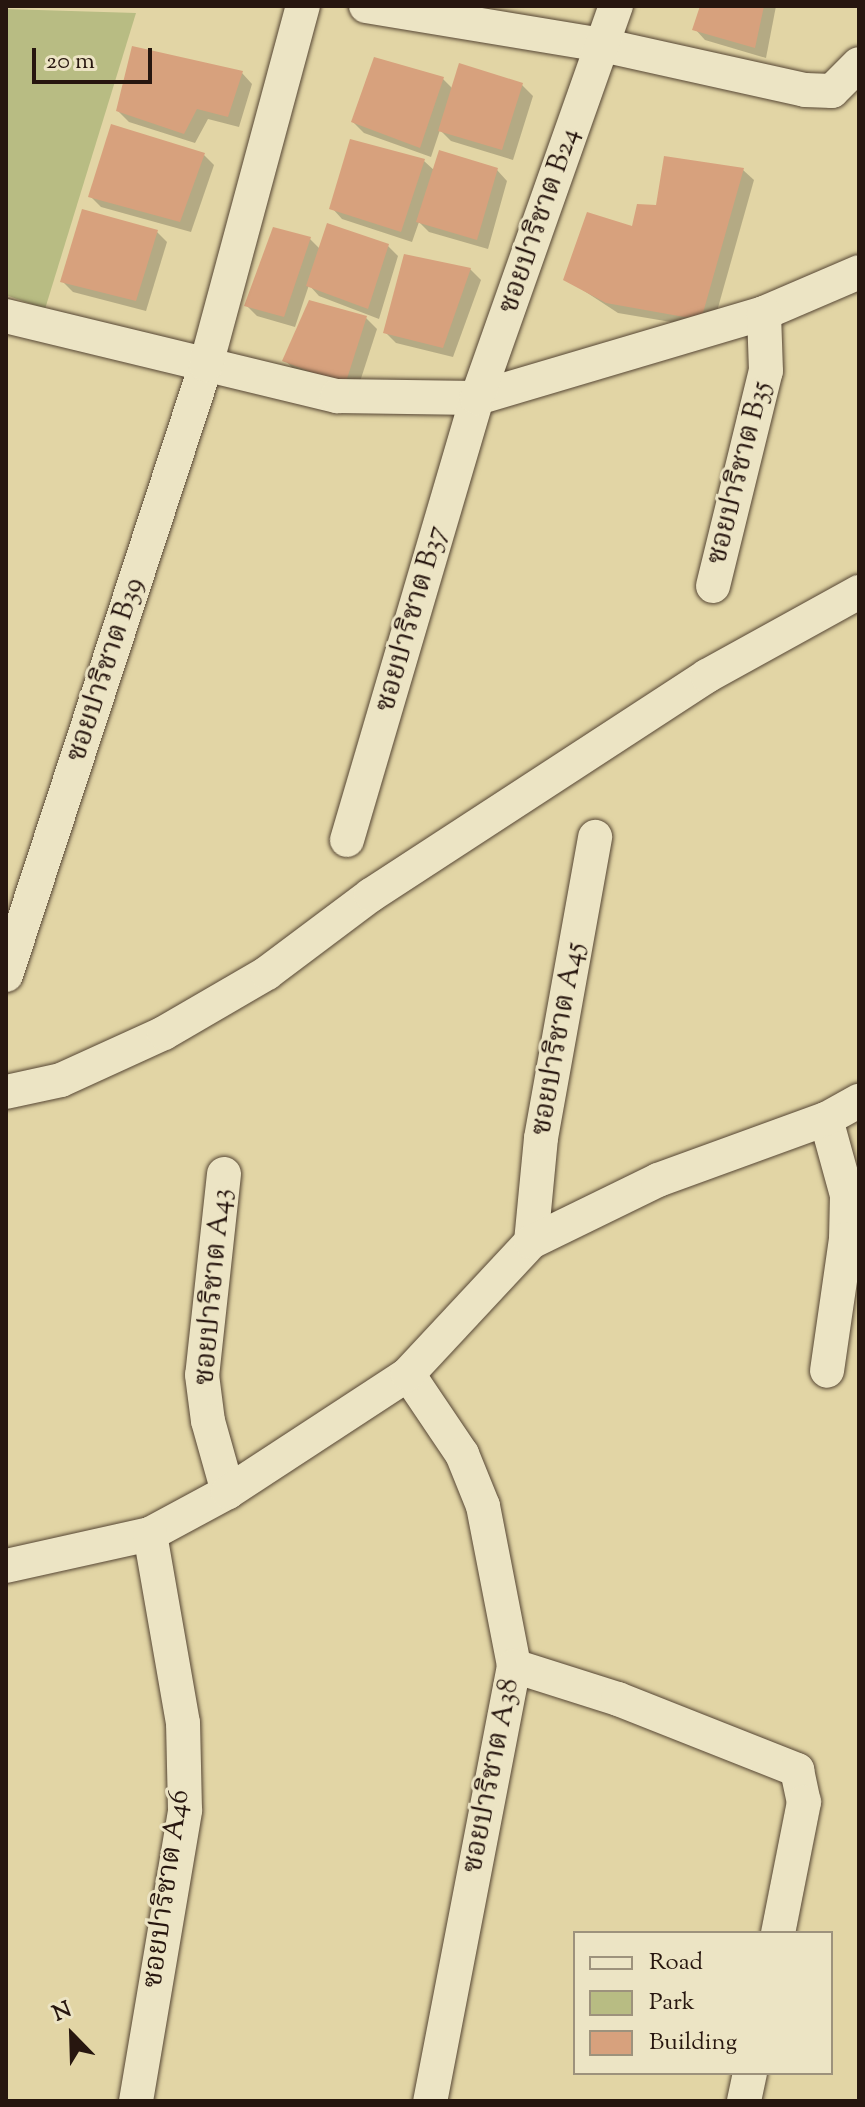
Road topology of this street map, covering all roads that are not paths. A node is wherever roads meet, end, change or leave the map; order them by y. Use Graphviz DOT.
graph roads {
  1 [pos="303,6"];
  2 [pos="370,6"];
  3 [pos="616,6"];
  4 [pos="602,45"];
  5 [pos="859,64"];
  6 [pos="859,272"];
  7 [pos="764,313"];
  8 [pos="9,327"];
  9 [pos="206,365"];
  10 [pos="477,398"];
  11 [pos="713,586"];
  12 [pos="859,592"];
  13 [pos="595,837"];
  14 [pos="347,840"];
  15 [pos="6,975"];
  16 [pos="6,1092"];
  17 [pos="859,1101"];
  18 [pos="826,1119"];
  19 [pos="224,1174"];
  20 [pos="531,1242"];
  21 [pos="827,1371"];
  22 [pos="408,1374"];
  23 [pos="228,1492"];
  24 [pos="150,1534"];
  25 [pos="6,1566"];
  26 [pos="514,1666"];
  27 [pos="778,1931"];
  28 [pos="750,2075"];
  29 [pos="136,2101"];
  30 [pos="430,2101"];
  31 [pos="744,2101"];
  1 -- 9 [label="street, ซอยปาริชาต B39"];
  2 -- 4 [label="street"];
  3 -- 4 [label="street, ซอยปาริชาต B24"];
  4 -- 5 [label="street"];
  4 -- 10 [label="street, ซอยปาริชาต B24"];
  6 -- 7 [label="street"];
  7 -- 10 [label="street"];
  7 -- 11 [label="street, ซอยปาริชาต B35"];
  8 -- 9 [label="street"];
  9 -- 10 [label="street"];
  9 -- 15 [label="street, ซอยปาริชาต B39"];
  10 -- 14 [label="street, ซอยปาริชาต B37"];
  12 -- 16 [label="street"];
  13 -- 20 [label="street, ซอยปาริชาต A45"];
  17 -- 18 [label="street"];
  18 -- 20 [label="street"];
  18 -- 21 [label="street"];
  19 -- 23 [label="street, ซอยปาริชาต A43"];
  20 -- 22 [label="street"];
  22 -- 23 [label="street"];
  22 -- 26 [label="street, ซอยปาริชาต A38"];
  23 -- 24 [label="street"];
  24 -- 25 [label="street"];
  24 -- 29 [label="street, ซอยปาริชาต A46"];
  26 -- 27 [label="street"];
  26 -- 30 [label="street, ซอยปาริชาต A38"];
  28 -- 31 [label="street"];
}
